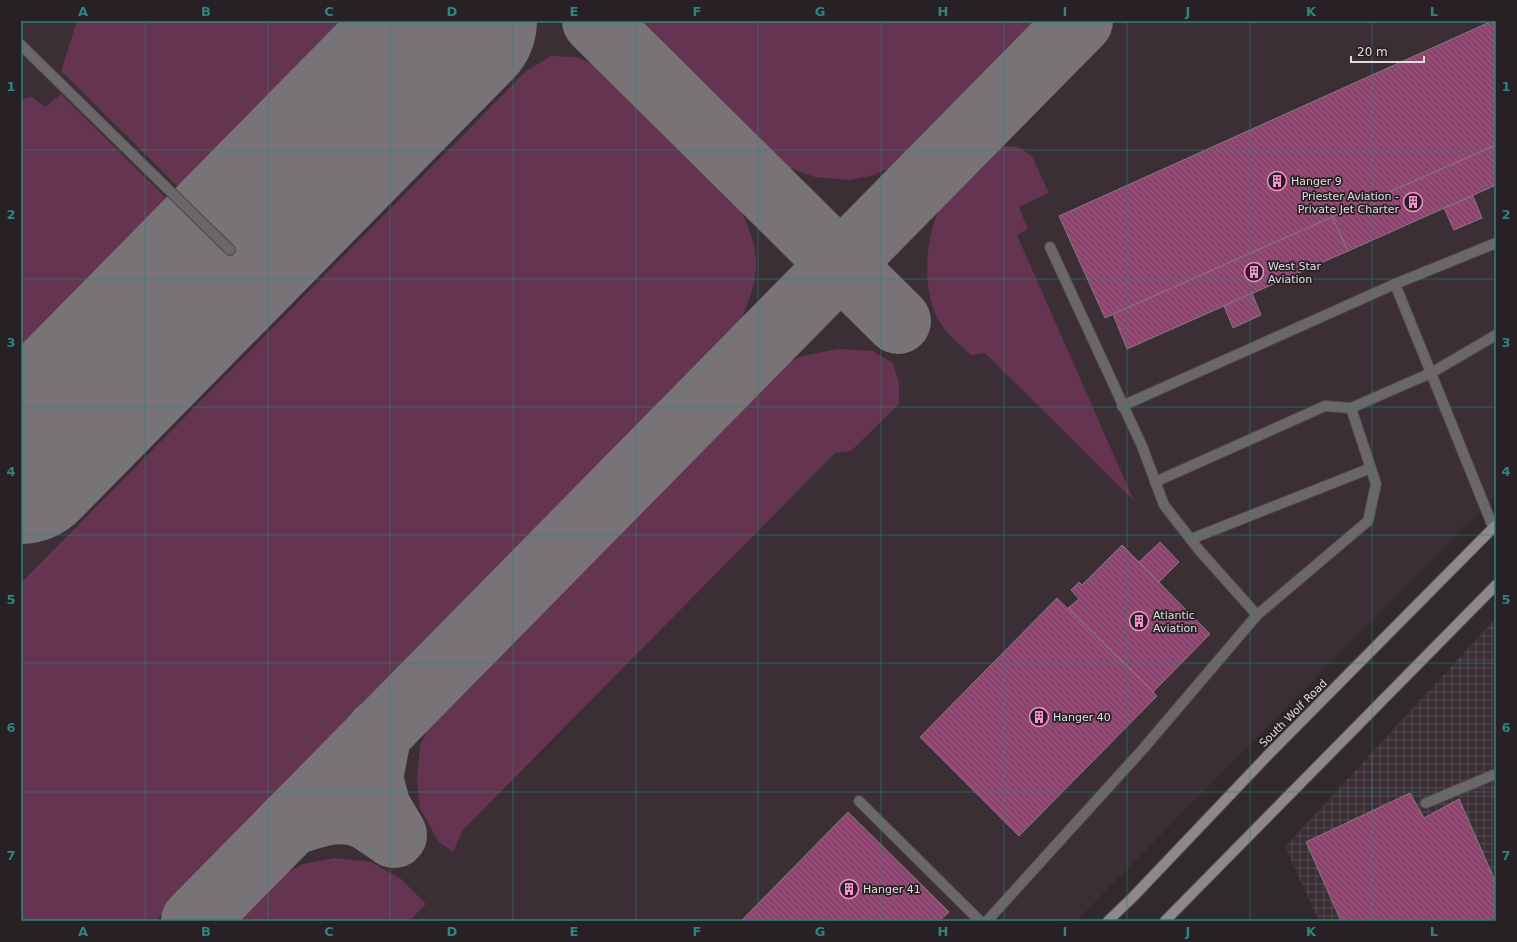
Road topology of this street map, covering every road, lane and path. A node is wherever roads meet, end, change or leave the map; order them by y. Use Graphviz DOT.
graph roads {
  1 [pos="21,45"];
  2 [pos="1496,243"];
  3 [pos="1050,247"];
  4 [pos="230,250"];
  5 [pos="1395,284"];
  6 [pos="1496,335"];
  7 [pos="1431,373"];
  8 [pos="1122,406"];
  9 [pos="1351,408"];
  10 [pos="1371,468"];
  11 [pos="1155,482"];
  12 [pos="1495,526"];
  13 [pos="1191,539"];
  14 [pos="1496,585"];
  15 [pos="1257,615"];
  16 [pos="1495,777"];
  17 [pos="859,801"];
  18 [pos="1426,803"];
  19 [pos="980,921"];
  20 [pos="987,921"];
  21 [pos="1108,921"];
  22 [pos="1165,921"];
  1 -- 4 [label="lane"];
  2 -- 5 [label="lane"];
  3 -- 8 [label="lane"];
  5 -- 7 [label="lane"];
  5 -- 8 [label="lane"];
  6 -- 7 [label="lane"];
  7 -- 9 [label="lane"];
  7 -- 12 [label="lane"];
  8 -- 11 [label="lane"];
  9 -- 10 [label="lane"];
  9 -- 11 [label="lane"];
  10 -- 13 [label="lane"];
  10 -- 15 [label="lane"];
  11 -- 13 [label="lane"];
  12 -- 21 [label="main road, South Wolf Road"];
  13 -- 15 [label="lane"];
  14 -- 22 [label="main road"];
  15 -- 20 [label="lane"];
  16 -- 18 [label="lane"];
  17 -- 19 [label="lane"];
}
